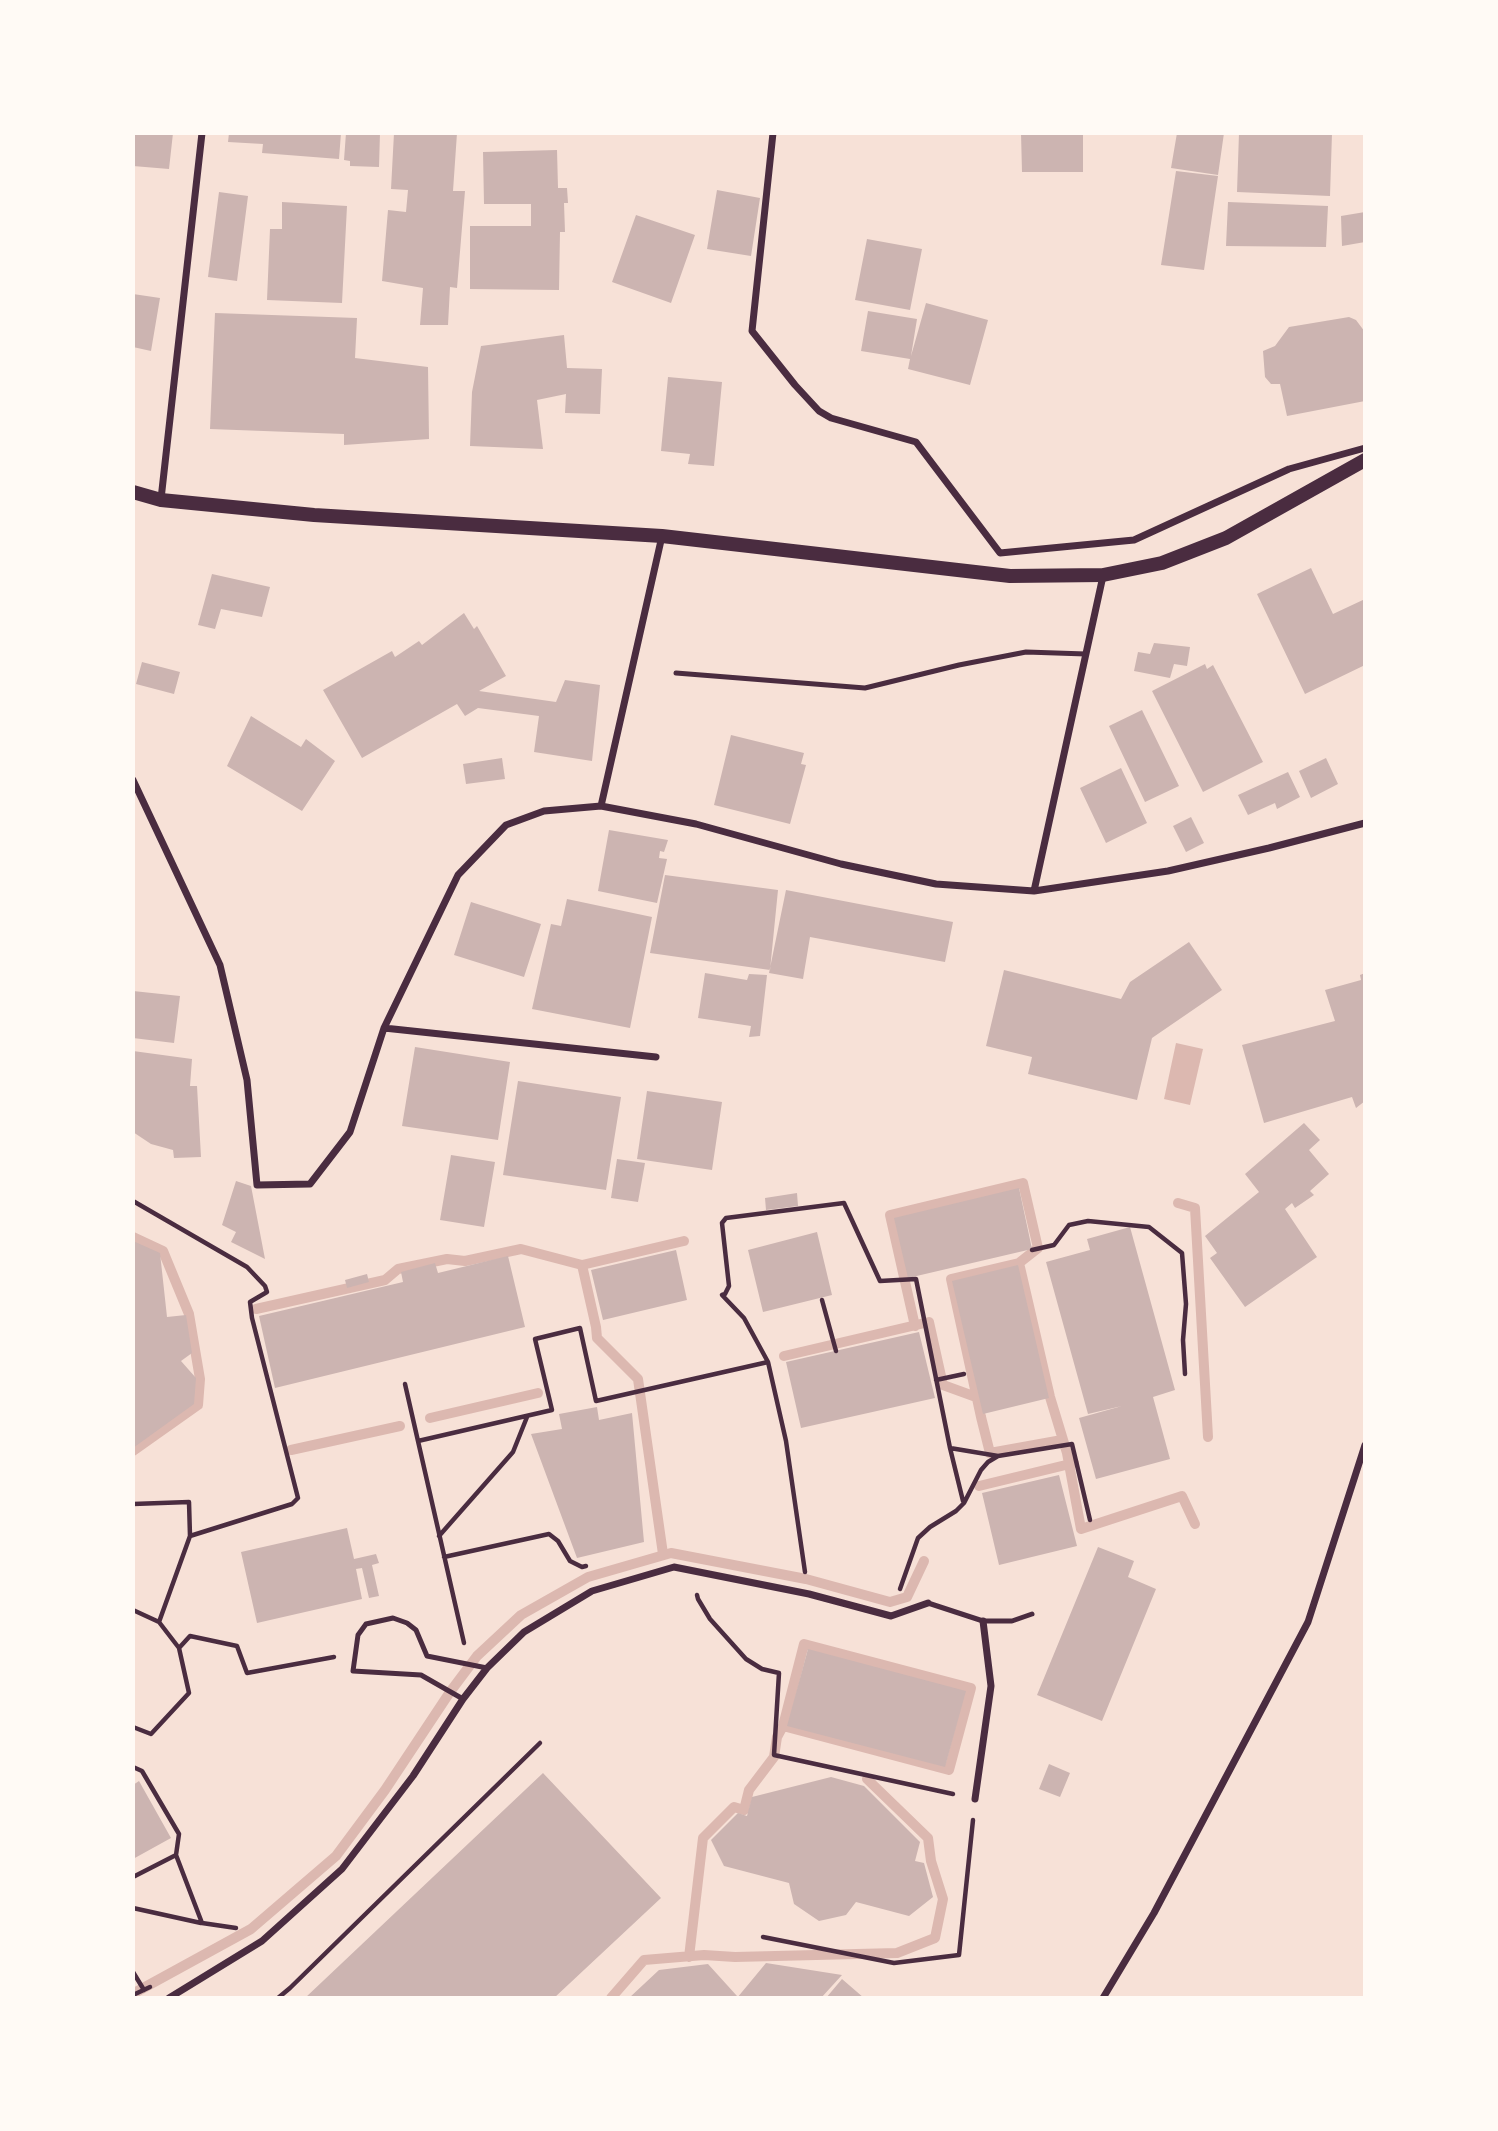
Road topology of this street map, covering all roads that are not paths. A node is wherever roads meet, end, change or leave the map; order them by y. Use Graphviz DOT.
graph roads {
  1 [pos="202,133"];
  2 [pos="774,133"];
  3 [pos="1365,448"];
  4 [pos="1365,460"];
  5 [pos="133,492"];
  6 [pos="161,500"];
  7 [pos="663,536"];
  8 [pos="1103,575"];
  9 [pos="1086,654"];
  10 [pos="676,673"];
  11 [pos="133,780"];
  12 [pos="601,806"];
  13 [pos="1365,823"];
  14 [pos="1034,891"];
  15 [pos="384,1028"];
  16 [pos="656,1056"];
  17 [pos="1365,1445"];
  18 [pos="928,1603"];
  19 [pos="1032,1614"];
  20 [pos="983,1621"];
  21 [pos="487,1668"];
  22 [pos="463,1699"];
  23 [pos="975,1799"];
  24 [pos="169,1998"];
  25 [pos="1102,1998"];
  1 -- 6 [label="street"];
  2 -- 3 [label="street"];
  4 -- 8 [label="main road"];
  5 -- 6 [label="main road"];
  6 -- 7 [label="main road"];
  7 -- 8 [label="main road"];
  7 -- 12 [label="street"];
  8 -- 9 [label="street"];
  9 -- 10 [label="lane"];
  9 -- 14 [label="street"];
  11 -- 15 [label="street"];
  12 -- 14 [label="street"];
  12 -- 15 [label="street"];
  13 -- 14 [label="street"];
  15 -- 16 [label="street"];
  17 -- 25 [label="street"];
  18 -- 20 [label="lane"];
  18 -- 21 [label="street"];
  19 -- 20 [label="lane"];
  20 -- 23 [label="street"];
  21 -- 22 [label="street"];
  21 -- 22 [label="lane"];
  22 -- 24 [label="street"];
}
